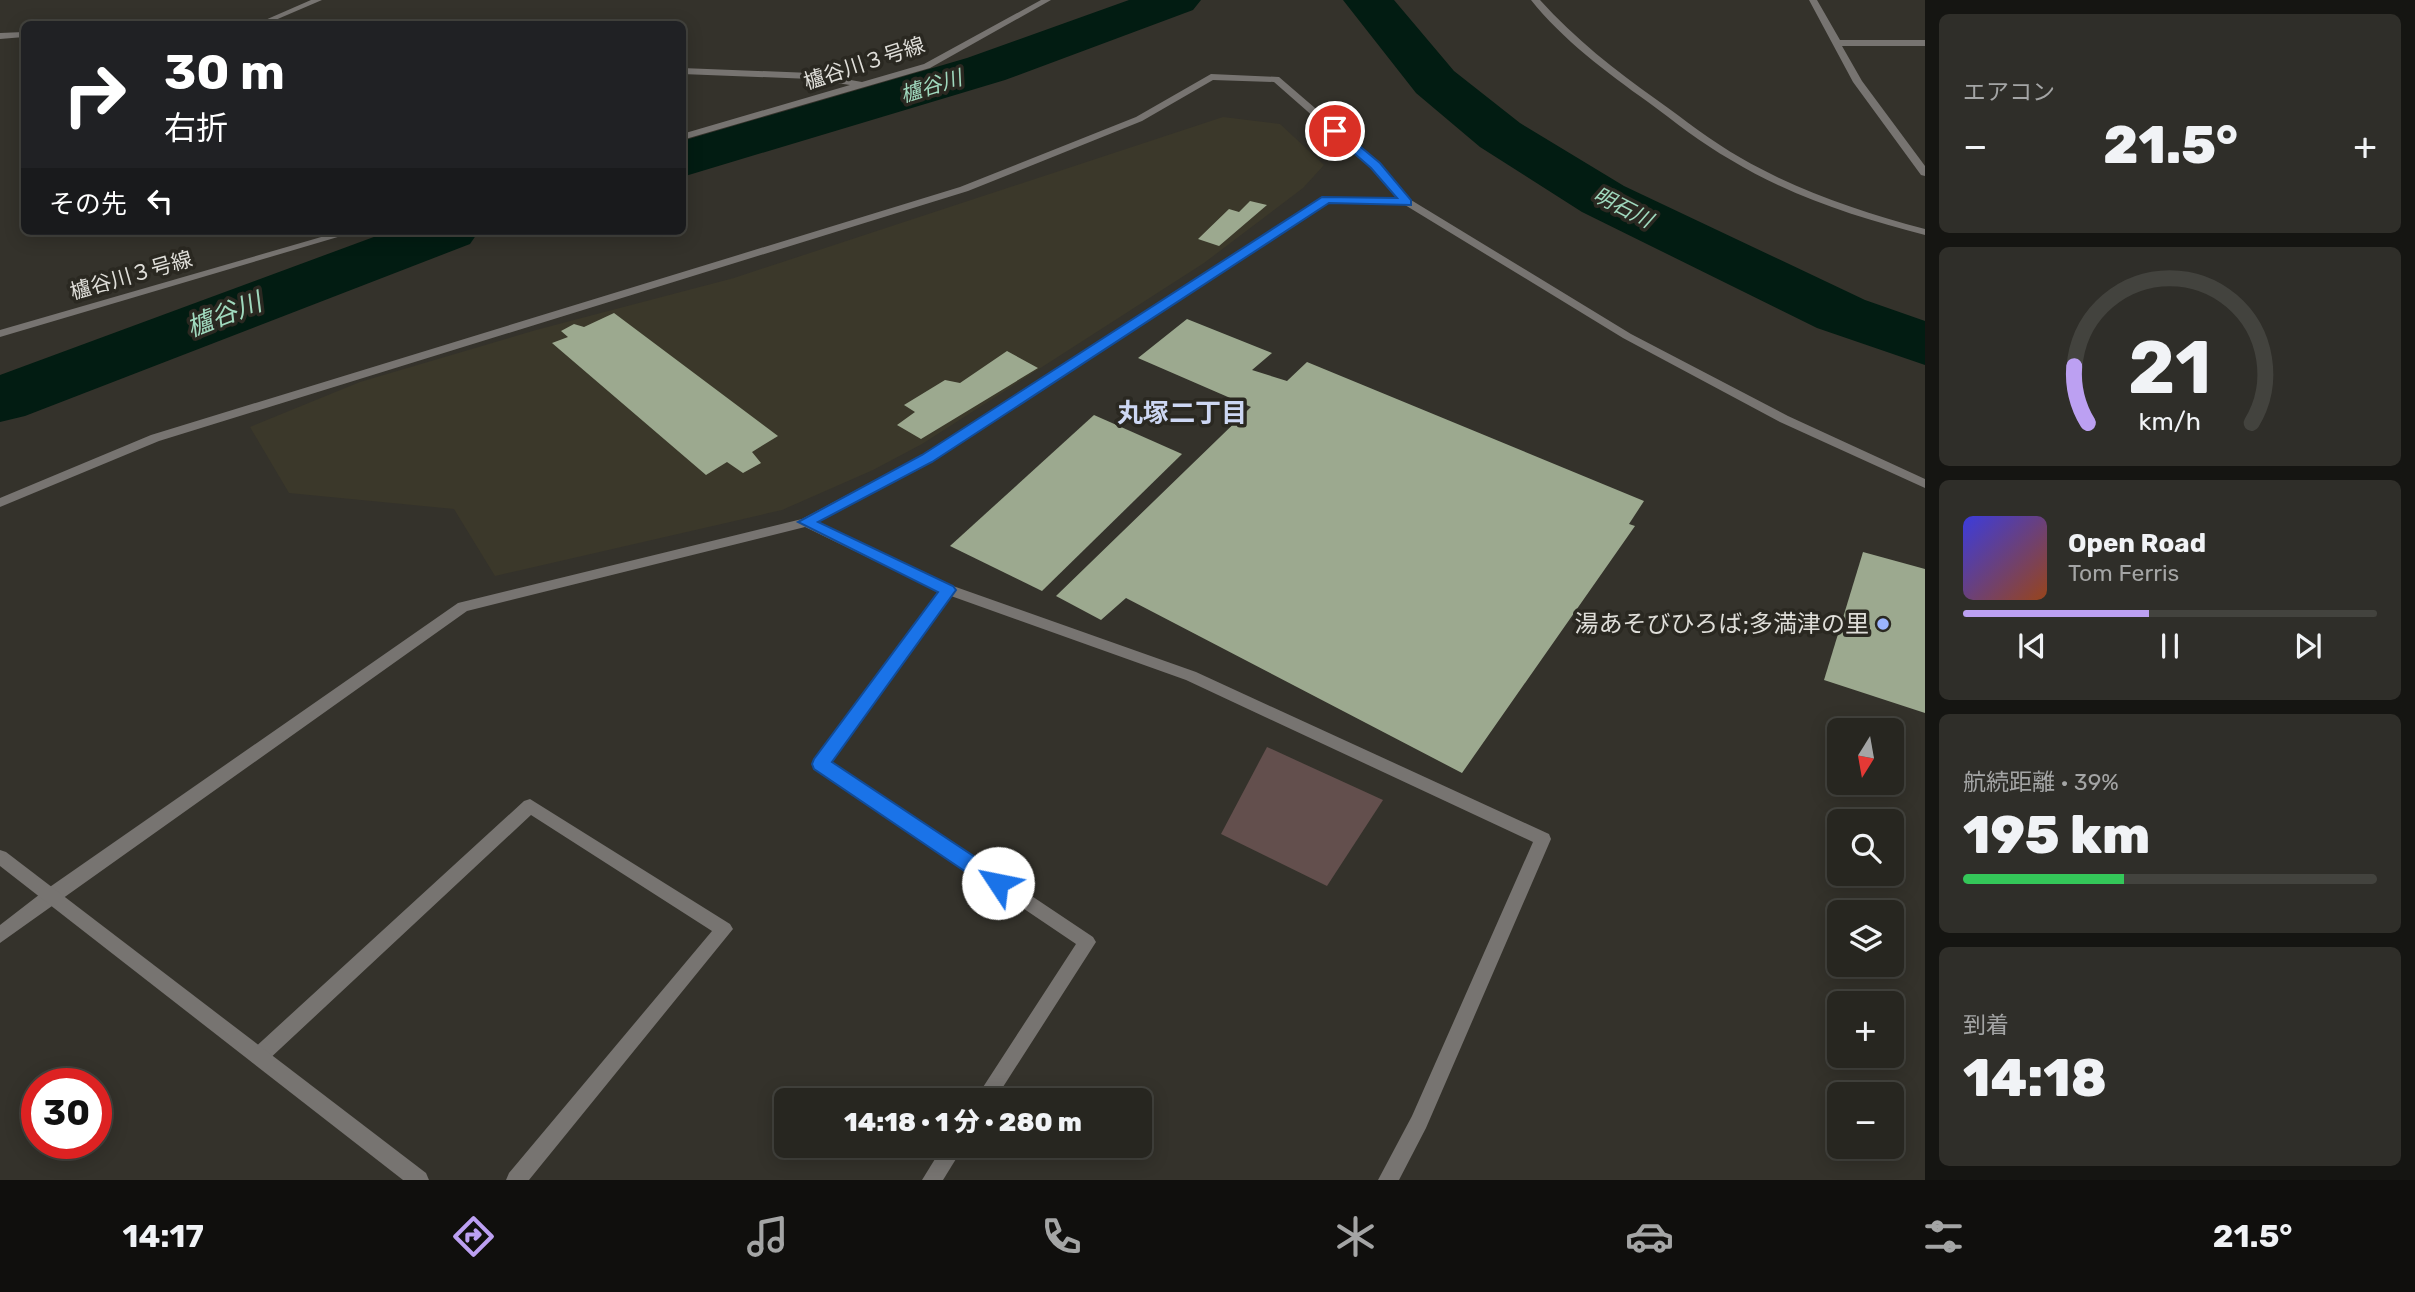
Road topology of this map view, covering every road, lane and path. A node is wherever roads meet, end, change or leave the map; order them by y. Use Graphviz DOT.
graph roads {
  1 [pos="318,0"];
  2 [pos="1047,0"];
  3 [pos="1535,0"];
  4 [pos="1814,0"];
  5 [pos="267,21"];
  6 [pos="21,35"];
  7 [pos="0,36"];
  8 [pos="1837,43"];
  9 [pos="1925,43"];
  10 [pos="686,71"];
  11 [pos="865,85"];
  12 [pos="686,136"];
  13 [pos="1925,173"];
  14 [pos="1407,202"];
  15 [pos="1925,232"];
  16 [pos="340,235"];
  17 [pos="0,334"];
  18 [pos="1925,484"];
  19 [pos="0,503"];
  20 [pos="806,522"];
  21 [pos="948,590"];
  22 [pos="0,857"];
  23 [pos="50,896"];
  24 [pos="0,935"];
  25 [pos="259,1056"];
  26 [pos="992,1088"];
  27 [pos="946,1158"];
  28 [pos="419,1180"];
  29 [pos="516,1180"];
  30 [pos="932,1180"];
  31 [pos="1388,1180"];
  1 -- 5 [label="street"];
  2 -- 11 [label="street, 櫨谷川３号線"];
  3 -- 15 [label="street"];
  4 -- 8 [label="street"];
  6 -- 7 [label="street"];
  8 -- 9 [label="street"];
  8 -- 13 [label="street"];
  10 -- 11 [label="street"];
  11 -- 12 [label="street, 櫨谷川３号線"];
  14 -- 18 [label="street"];
  14 -- 19 [label="street"];
  14 -- 20 [label="street"];
  16 -- 17 [label="street, 櫨谷川３号線"];
  20 -- 21 [label="street"];
  20 -- 23 [label="street"];
  21 -- 26 [label="street"];
  21 -- 31 [label="street"];
  22 -- 23 [label="street"];
  23 -- 24 [label="street"];
  23 -- 25 [label="street"];
  25 -- 28 [label="street"];
  25 -- 29 [label="street"];
  27 -- 30 [label="street"];
}
